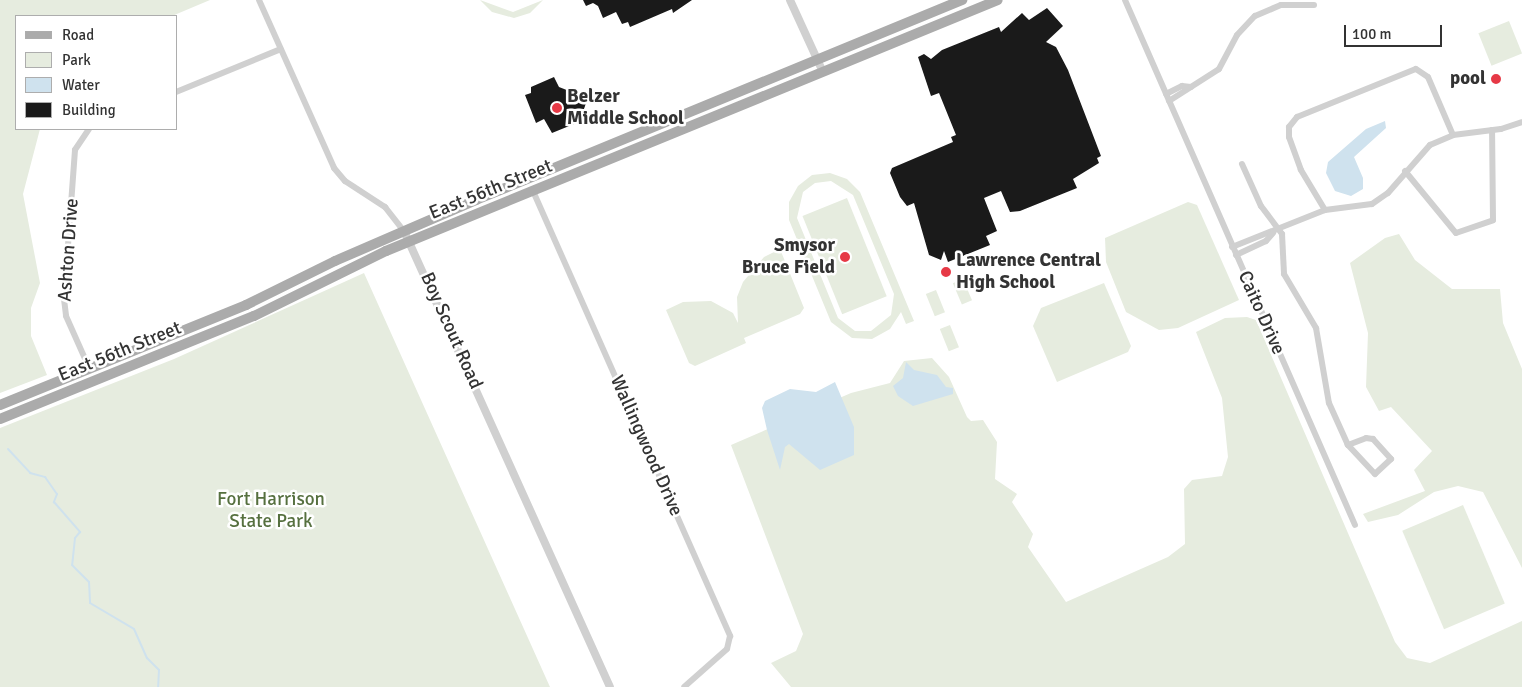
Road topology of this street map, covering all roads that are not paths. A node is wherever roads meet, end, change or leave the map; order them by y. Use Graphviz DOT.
graph roads {
  1 [pos="259,0"];
  2 [pos="790,0"];
  3 [pos="962,0"];
  4 [pos="998,0"];
  5 [pos="1125,0"];
  6 [pos="1314,5"];
  7 [pos="281,49"];
  8 [pos="816,60"];
  9 [pos="823,72"];
  10 [pos="1190,87"];
  11 [pos="178,91"];
  12 [pos="1166,94"];
  13 [pos="1169,101"];
  14 [pos="1522,122"];
  15 [pos="88,130"];
  16 [pos="1492,130"];
  17 [pos="1453,135"];
  18 [pos="621,141"];
  19 [pos="626,153"];
  20 [pos="1242,164"];
  21 [pos="1405,172"];
  22 [pos="533,191"];
  23 [pos="1326,210"];
  24 [pos="404,231"];
  25 [pos="1277,232"];
  26 [pos="410,242"];
  27 [pos="1232,247"];
  28 [pos="1236,255"];
  29 [pos="90,370"];
  30 [pos="0,405"];
  31 [pos="0,419"];
  32 [pos="1348,445"];
  33 [pos="1355,525"];
  34 [pos="610,687"];
  35 [pos="684,687"];
  1 -- 7 [label="street, Boy Scout Road"];
  2 -- 8 [label="street"];
  3 -- 8 [label="main road, East 56th Street"];
  4 -- 9 [label="main road, East 56th Street"];
  5 -- 12 [label="street, Caito Drive"];
  6 -- 10 [label="street"];
  7 -- 11 [label="street"];
  7 -- 24 [label="street, Boy Scout Road"];
  8 -- 9 [label="street"];
  8 -- 18 [label="main road, East 56th Street"];
  9 -- 19 [label="main road, East 56th Street"];
  10 -- 12 [label="street"];
  10 -- 13 [label="street"];
  12 -- 13 [label="street, Caito Drive"];
  13 -- 27 [label="street, Caito Drive"];
  14 -- 16 [label="street"];
  15 -- 29 [label="street, Ashton Drive"];
  16 -- 17 [label="street"];
  16 -- 21 [label="street"];
  17 -- 21 [label="street"];
  17 -- 23 [label="street"];
  18 -- 19 [label="street"];
  18 -- 24 [label="main road, East 56th Street"];
  19 -- 22 [label="main road, East 56th Street"];
  20 -- 25 [label="street"];
  21 -- 23 [label="street"];
  22 -- 26 [label="main road, East 56th Street"];
  22 -- 35 [label="street, Wallingwood Drive"];
  23 -- 25 [label="street"];
  24 -- 26 [label="street, Boy Scout Road"];
  24 -- 29 [label="main road, East 56th Street"];
  25 -- 27 [label="street"];
  25 -- 28 [label="street"];
  25 -- 32 [label="street"];
  26 -- 31 [label="main road, East 56th Street"];
  26 -- 34 [label="street, Boy Scout Road"];
  27 -- 28 [label="street, Caito Drive"];
  28 -- 33 [label="street, Caito Drive"];
  29 -- 30 [label="main road, East 56th Street"];
  32 -- 32 [label="street"];
}
